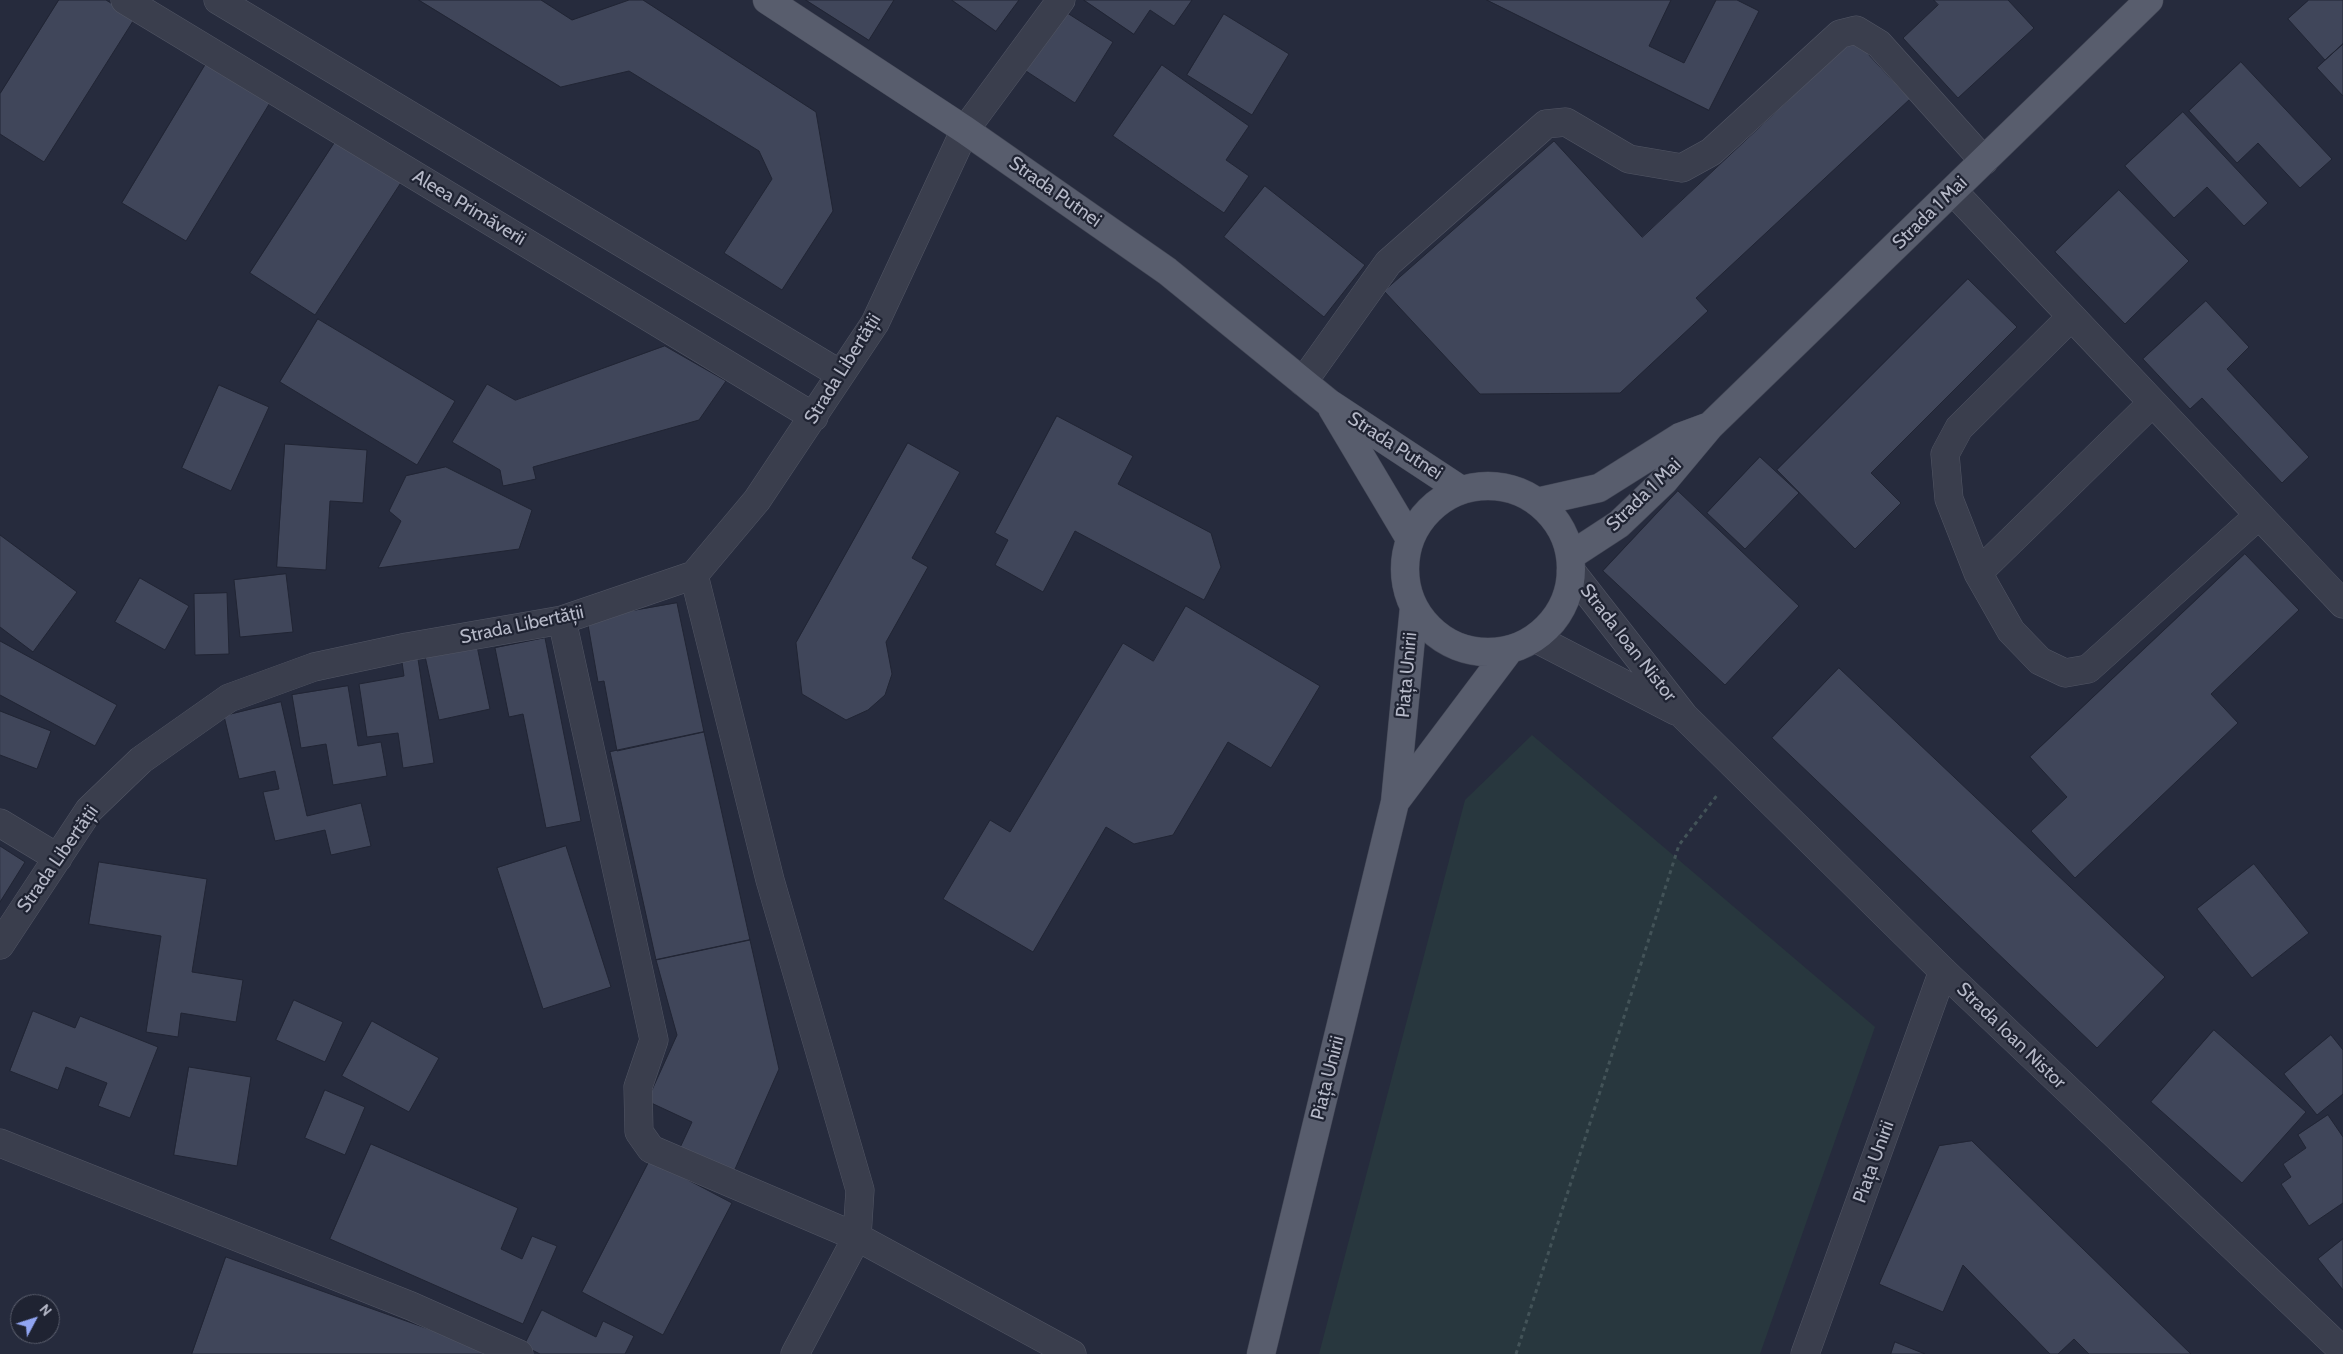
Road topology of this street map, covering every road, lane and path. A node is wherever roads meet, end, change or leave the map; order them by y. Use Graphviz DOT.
graph roads {
  1 [pos="125,0"];
  2 [pos="218,0"];
  3 [pos="767,0"];
  4 [pos="1062,0"];
  5 [pos="2148,0"];
  6 [pos="966,130"];
  7 [pos="1984,161"];
  8 [pos="1953,191"];
  9 [pos="2071,317"];
  10 [pos="840,374"];
  11 [pos="1303,382"];
  12 [pos="1329,403"];
  13 [pos="2152,403"];
  14 [pos="814,417"];
  15 [pos="1710,426"];
  16 [pos="1461,490"];
  17 [pos="1537,502"];
  18 [pos="2258,516"];
  19 [pos="1410,539"];
  20 [pos="1570,564"];
  21 [pos="1978,574"];
  22 [pos="694,575"];
  23 [pos="2343,604"];
  24 [pos="1414,607"];
  25 [pos="562,620"];
  26 [pos="1535,638"];
  27 [pos="1510,649"];
  28 [pos="1684,716"];
  29 [pos="1739,768"];
  30 [pos="1395,802"];
  31 [pos="0,823"];
  32 [pos="58,858"];
  33 [pos="0,945"];
  34 [pos="1943,971"];
  35 [pos="0,1143"];
  36 [pos="857,1237"];
  37 [pos="2343,1351"];
  38 [pos="518,1354"];
  39 [pos="795,1354"];
  40 [pos="1072,1354"];
  41 [pos="1261,1354"];
  42 [pos="1516,1354"];
  43 [pos="1805,1354"];
  1 -- 14 [label="street, Aleea Primăverii"];
  2 -- 10 [label="street"];
  3 -- 6 [label="main road, Strada Putnei"];
  4 -- 6 [label="street, Strada Libertății"];
  5 -- 7 [label="main road, Strada 1 Mai"];
  6 -- 10 [label="street, Strada Libertății"];
  6 -- 11 [label="main road, Strada Putnei"];
  7 -- 8 [label="main road, Strada 1 Mai"];
  7 -- 11 [label="street"];
  8 -- 9 [label="street"];
  8 -- 15 [label="main road, Strada 1 Mai"];
  9 -- 13 [label="street"];
  9 -- 21 [label="street"];
  10 -- 14 [label="street, Strada Libertății"];
  11 -- 12 [label="main road, Strada Putnei"];
  12 -- 16 [label="main road, Strada Putnei"];
  12 -- 19 [label="main road, Strada Putnei"];
  13 -- 18 [label="street"];
  13 -- 21 [label="street"];
  14 -- 22 [label="street, Strada Libertății"];
  15 -- 17 [label="main road, Strada 1 Mai"];
  15 -- 20 [label="main road, Strada 1 Mai"];
  16 -- 17 [label="main road"];
  16 -- 19 [label="main road"];
  17 -- 20 [label="main road"];
  18 -- 21 [label="street"];
  18 -- 23 [label="street"];
  19 -- 24 [label="main road"];
  20 -- 26 [label="main road"];
  20 -- 28 [label="street, Strada Ioan Nistor"];
  22 -- 25 [label="street, Strada Libertății"];
  22 -- 36 [label="street"];
  24 -- 27 [label="main road"];
  24 -- 30 [label="main road, Piața Unirii"];
  25 -- 32 [label="street, Strada Libertății"];
  25 -- 36 [label="street"];
  26 -- 27 [label="main road"];
  26 -- 28 [label="street, Strada Ioan Nistor"];
  27 -- 30 [label="main road, Piața Unirii"];
  28 -- 29 [label="street, Strada Ioan Nistor"];
  29 -- 34 [label="street, Strada Ioan Nistor"];
  29 -- 42 [label="path"];
  30 -- 41 [label="main road, Piața Unirii"];
  31 -- 32 [label="street"];
  32 -- 33 [label="street, Strada Libertății"];
  34 -- 37 [label="street, Strada Ioan Nistor"];
  34 -- 43 [label="street, Piața Unirii"];
  35 -- 38 [label="street"];
  36 -- 39 [label="street"];
  36 -- 40 [label="street"];
}
